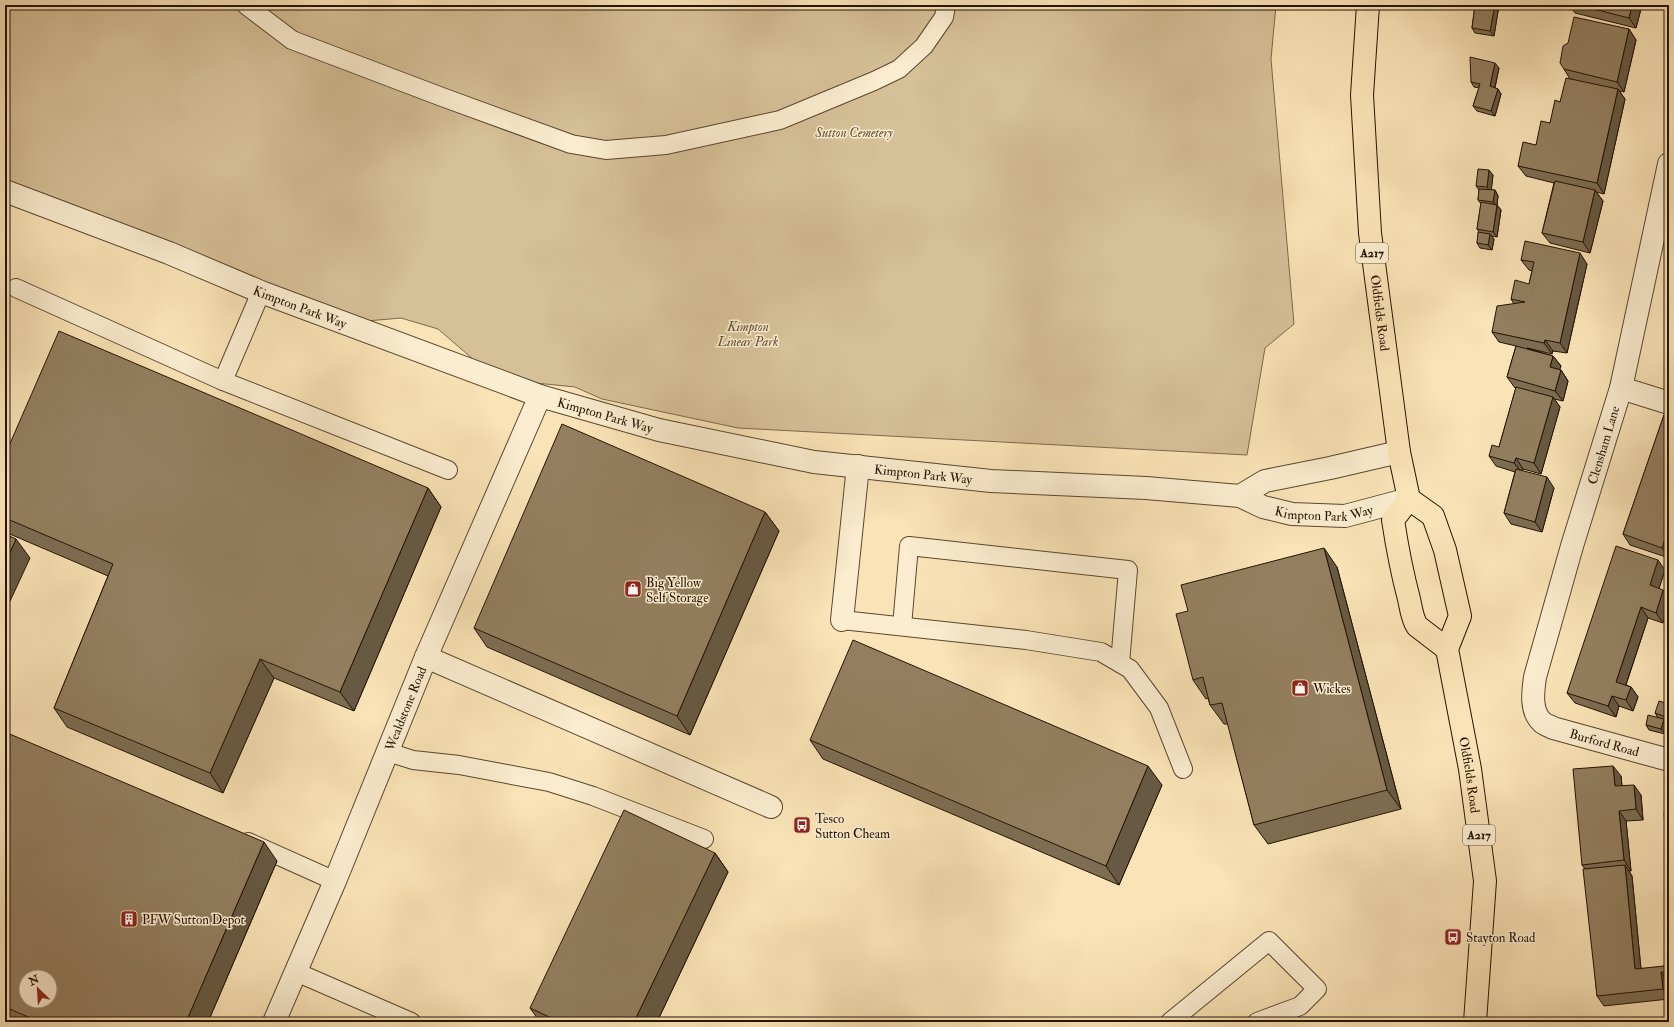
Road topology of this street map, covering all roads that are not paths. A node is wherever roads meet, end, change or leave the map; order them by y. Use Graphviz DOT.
graph roads {
  1 [pos="246,5"];
  2 [pos="946,5"];
  3 [pos="1368,5"];
  4 [pos="1669,164"];
  5 [pos="5,191"];
  6 [pos="16,288"];
  7 [pos="260,292"];
  8 [pos="223,381"];
  9 [pos="1621,388"];
  10 [pos="540,396"];
  11 [pos="1669,403"];
  12 [pos="1399,452"];
  13 [pos="858,466"];
  14 [pos="448,470"];
  15 [pos="1240,496"];
  16 [pos="1409,499"];
  17 [pos="842,620"];
  18 [pos="902,626"];
  19 [pos="1448,649"];
  20 [pos="426,657"];
  21 [pos="1120,663"];
  22 [pos="1542,722"];
  23 [pos="388,752"];
  24 [pos="1669,760"];
  25 [pos="1183,769"];
  26 [pos="771,807"];
  27 [pos="235,837"];
  28 [pos="704,839"];
  29 [pos="335,880"];
  30 [pos="296,972"];
  31 [pos="274,1022"];
  32 [pos="411,1022"];
  33 [pos="1170,1022"];
  34 [pos="1257,1022"];
  35 [pos="1474,1022"];
  1 -- 2 [label="lane"];
  3 -- 12 [label="highway, Oldfields Road / A217"];
  4 -- 9 [label="street, Clensham Lane"];
  5 -- 7 [label="street, Kimpton Park Way"];
  6 -- 8 [label="lane"];
  7 -- 8 [label="lane"];
  7 -- 10 [label="street, Kimpton Park Way"];
  8 -- 14 [label="lane"];
  9 -- 11 [label="street"];
  9 -- 22 [label="street, Clensham Lane"];
  10 -- 13 [label="street, Kimpton Park Way"];
  10 -- 20 [label="street, Wealdstone Road"];
  12 -- 15 [label="street"];
  12 -- 16 [label="highway, Oldfields Road / A217"];
  13 -- 15 [label="street, Kimpton Park Way"];
  13 -- 17 [label="street"];
  15 -- 16 [label="street, Kimpton Park Way"];
  16 -- 19 [label="highway"];
  16 -- 19 [label="highway"];
  17 -- 18 [label="lane"];
  18 -- 21 [label="lane"];
  18 -- 21 [label="lane"];
  19 -- 35 [label="highway, Oldfields Road / A217"];
  20 -- 23 [label="street, Wealdstone Road"];
  20 -- 26 [label="street"];
  21 -- 25 [label="lane"];
  22 -- 24 [label="street, Burford Road"];
  23 -- 28 [label="lane"];
  23 -- 29 [label="street, Wealdstone Road"];
  27 -- 29 [label="lane"];
  29 -- 30 [label="street, Wealdstone Road"];
  30 -- 31 [label="street, Wealdstone Road"];
  30 -- 32 [label="lane"];
  33 -- 34 [label="lane"];
}
